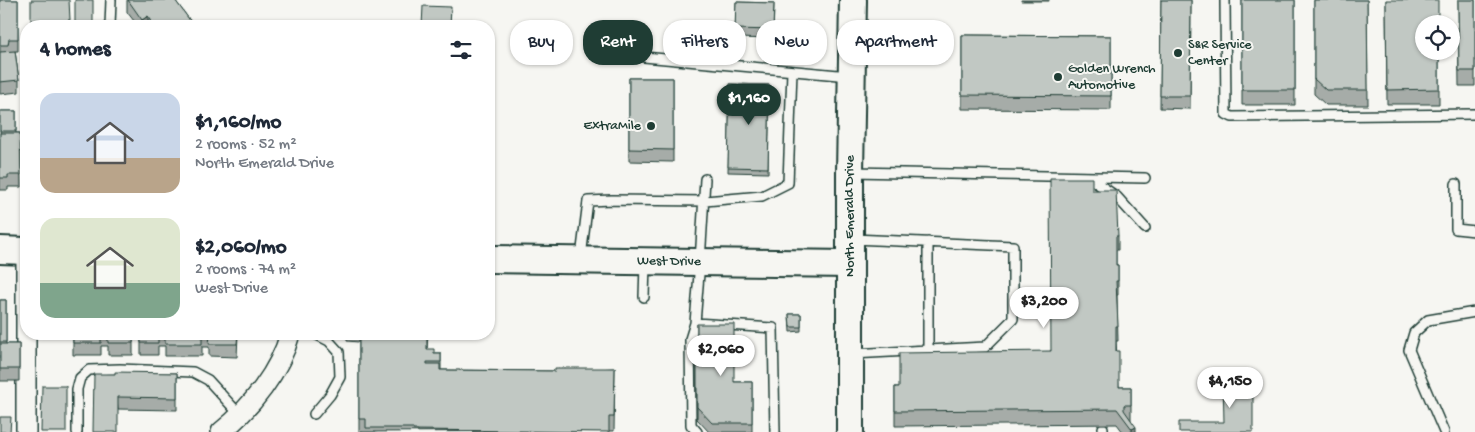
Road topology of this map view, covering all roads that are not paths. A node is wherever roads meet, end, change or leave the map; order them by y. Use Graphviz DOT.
graph roads {
  1 [pos="111,0"];
  2 [pos="853,0"];
  3 [pos="1225,0"];
  4 [pos="110,20"];
  5 [pos="653,58"];
  6 [pos="792,71"];
  7 [pos="852,76"];
  8 [pos="1475,114"];
  9 [pos="850,172"];
  10 [pos="1145,178"];
  11 [pos="705,179"];
  12 [pos="1087,181"];
  13 [pos="1456,184"];
  14 [pos="704,201"];
  15 [pos="1145,228"];
  16 [pos="1475,231"];
  17 [pos="928,242"];
  18 [pos="0,250"];
  19 [pos="20,251"];
  20 [pos="850,252"];
  21 [pos="495,259"];
  22 [pos="580,260"];
  23 [pos="645,261"];
  24 [pos="700,262"];
  25 [pos="644,297"];
  26 [pos="1475,312"];
  27 [pos="695,323"];
  28 [pos="26,340"];
  29 [pos="288,340"];
  30 [pos="327,340"];
  31 [pos="928,350"];
  32 [pos="849,354"];
  33 [pos="314,414"];
  34 [pos="241,415"];
  35 [pos="26,432"];
  36 [pos="77,432"];
  37 [pos="221,432"];
  38 [pos="697,432"];
  39 [pos="775,432"];
  40 [pos="850,432"];
  41 [pos="1444,432"];
  1 -- 4 [label="lane"];
  2 -- 7 [label="main road, North Emerald Drive"];
  3 -- 8 [label="lane"];
  5 -- 6 [label="lane"];
  6 -- 7 [label="lane"];
  6 -- 14 [label="lane"];
  7 -- 9 [label="main road, North Emerald Drive"];
  9 -- 12 [label="lane"];
  9 -- 20 [label="main road, North Emerald Drive"];
  10 -- 12 [label="lane"];
  11 -- 14 [label="lane"];
  12 -- 15 [label="lane"];
  13 -- 16 [label="lane"];
  14 -- 22 [label="lane"];
  14 -- 24 [label="lane"];
  17 -- 20 [label="lane"];
  17 -- 31 [label="lane"];
  17 -- 31 [label="lane"];
  18 -- 19 [label="main road"];
  20 -- 24 [label="main road, West Drive"];
  20 -- 32 [label="main road, North Emerald Drive"];
  21 -- 22 [label="main road, West Drive"];
  22 -- 23 [label="main road, West Drive"];
  23 -- 24 [label="main road, West Drive"];
  23 -- 25 [label="lane"];
  24 -- 27 [label="lane"];
  26 -- 41 [label="lane"];
  27 -- 38 [label="lane"];
  27 -- 39 [label="lane"];
  28 -- 35 [label="street"];
  29 -- 34 [label="street"];
  30 -- 33 [label="lane"];
  31 -- 32 [label="lane"];
  32 -- 40 [label="main road, North Emerald Drive"];
  34 -- 36 [label="lane"];
  34 -- 37 [label="street"];
}
